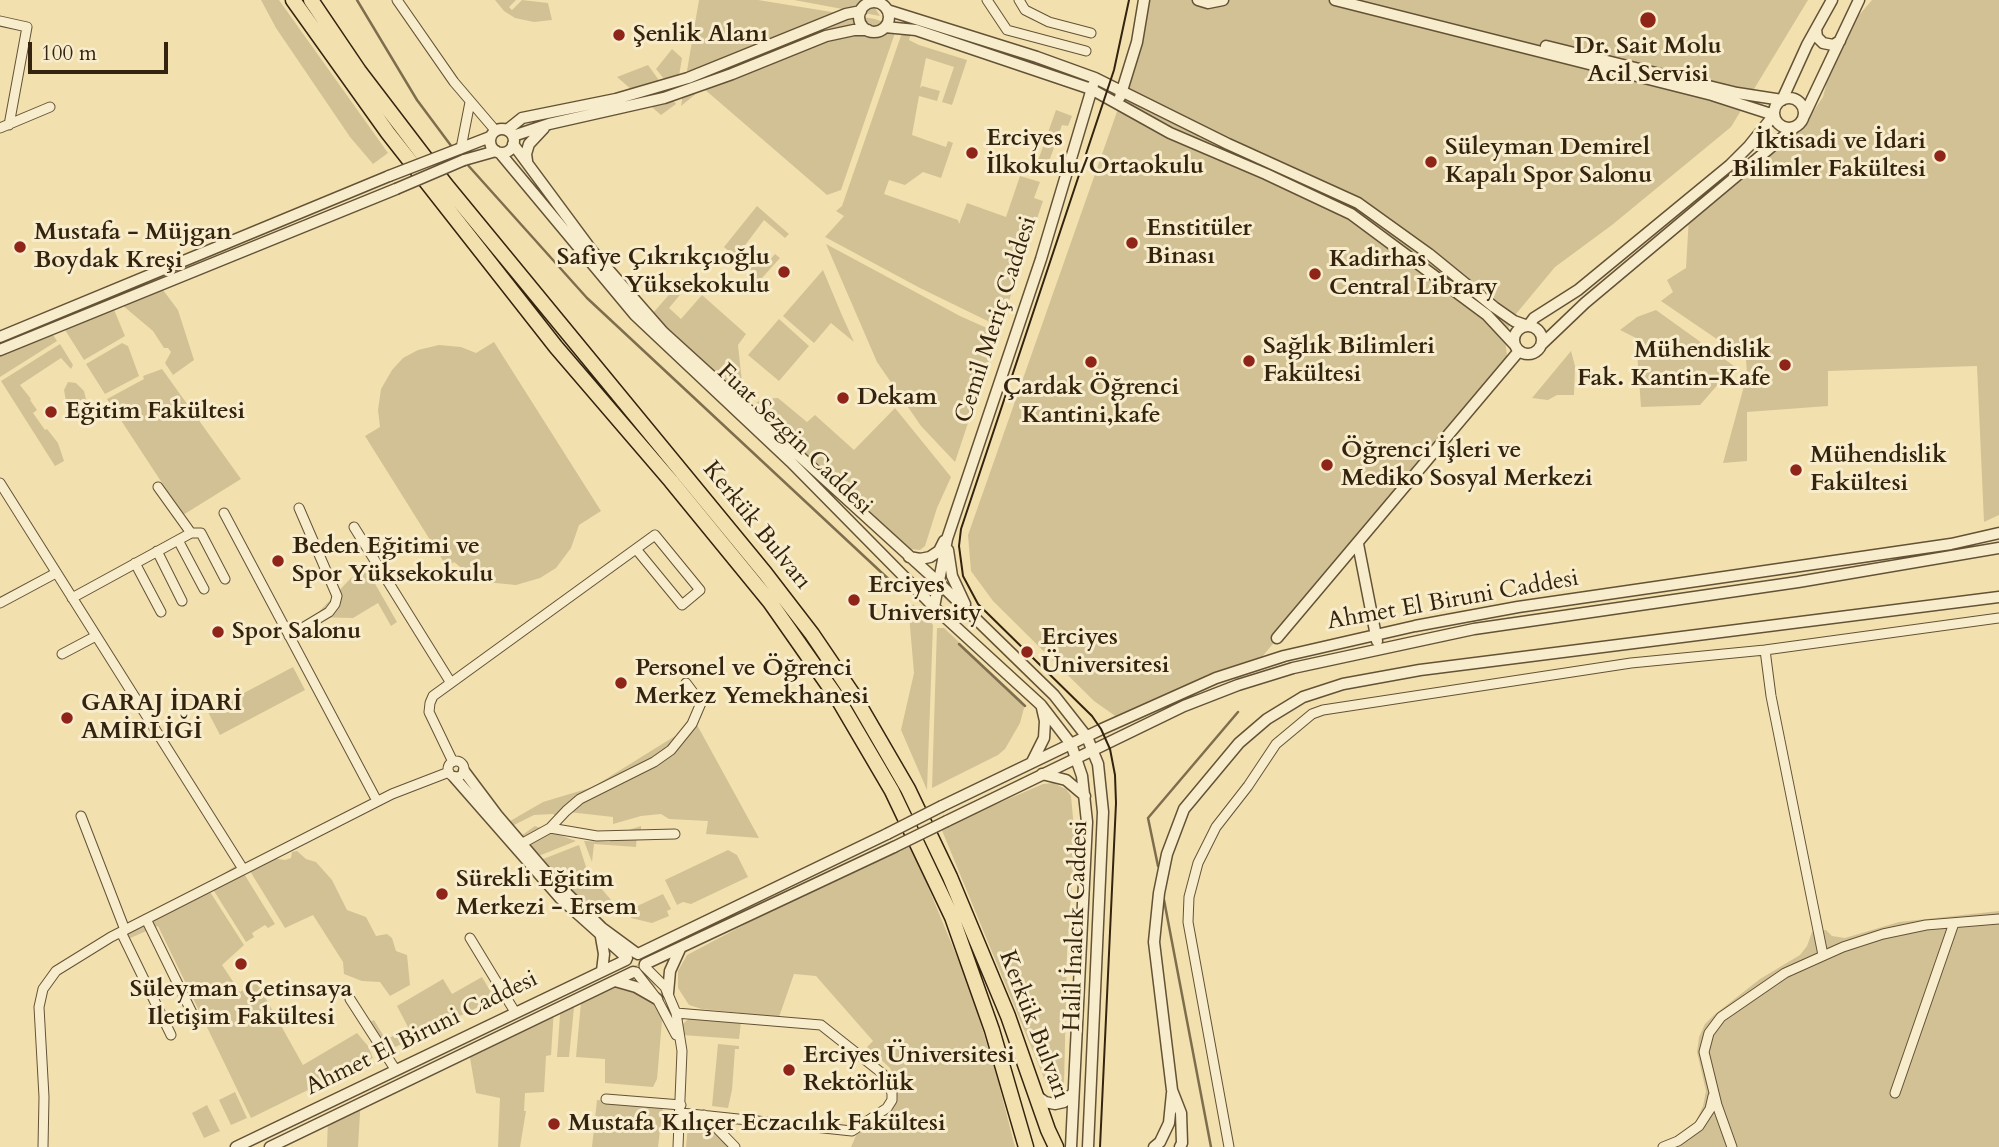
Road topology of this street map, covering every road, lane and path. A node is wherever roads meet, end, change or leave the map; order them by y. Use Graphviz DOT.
graph roads {
  1 [pos="293,0"];
  2 [pos="310,0"];
  3 [pos="397,0"];
  4 [pos="987,0"];
  5 [pos="1019,0"];
  6 [pos="1144,0"];
  7 [pos="1198,0"];
  8 [pos="1223,0"];
  9 [pos="1335,0"];
  10 [pos="1363,0"];
  11 [pos="1832,0"];
  12 [pos="1859,0"];
  13 [pos="884,5"];
  14 [pos="863,6"];
  15 [pos="0,21"];
  16 [pos="1049,22"];
  17 [pos="885,27"];
  18 [pos="1816,29"];
  19 [pos="868,30"];
  20 [pos="1091,33"];
  21 [pos="1044,40"];
  22 [pos="1840,41"];
  23 [pos="1086,51"];
  24 [pos="1093,84"];
  25 [pos="1122,91"];
  26 [pos="1782,100"];
  27 [pos="470,102"];
  28 [pos="1118,103"];
  29 [pos="51,107"];
  30 [pos="1774,115"];
  31 [pos="1804,116"];
  32 [pos="549,124"];
  33 [pos="4,126"];
  34 [pos="1795,127"];
  35 [pos="493,134"];
  36 [pos="513,140"];
  37 [pos="460,148"];
  38 [pos="498,152"];
  39 [pos="527,164"];
  40 [pos="1631,246"];
  41 [pos="1637,259"];
  42 [pos="1528,326"];
  43 [pos="0,337"];
  44 [pos="1541,345"];
  45 [pos="1517,348"];
  46 [pos="0,350"];
  47 [pos="0,483"];
  48 [pos="159,487"];
  49 [pos="299,508"];
  50 [pos="224,513"];
  51 [pos="953,523"];
  52 [pos="354,527"];
  53 [pos="191,533"];
  54 [pos="1999,533"];
  55 [pos="178,540"];
  56 [pos="1973,540"];
  57 [pos="1358,544"];
  58 [pos="1999,548"];
  59 [pos="636,549"];
  60 [pos="157,551"];
  61 [pos="1976,552"];
  62 [pos="909,557"];
  63 [pos="135,563"];
  64 [pos="56,573"];
  65 [pos="225,579"];
  66 [pos="938,582"];
  67 [pos="204,589"];
  68 [pos="1999,597"];
  69 [pos="72,598"];
  70 [pos="182,601"];
  71 [pos="0,603"];
  72 [pos="934,607"];
  73 [pos="161,612"];
  74 [pos="973,617"];
  75 [pos="1999,618"];
  76 [pos="1376,635"];
  77 [pos="96,636"];
  78 [pos="289,636"];
  79 [pos="1277,638"];
  80 [pos="1379,649"];
  81 [pos="1765,650"];
  82 [pos="62,654"];
  83 [pos="451,683"];
  84 [pos="686,683"];
  85 [pos="1041,705"];
  86 [pos="1087,737"];
  87 [pos="1072,744"];
  88 [pos="1093,750"];
  89 [pos="1077,757"];
  90 [pos="453,762"];
  91 [pos="1031,763"];
  92 [pos="464,771"];
  93 [pos="451,775"];
  94 [pos="1042,775"];
  95 [pos="1085,797"];
  96 [pos="377,802"];
  97 [pos="81,816"];
  98 [pos="550,828"];
  99 [pos="675,834"];
  100 [pos="521,844"];
  101 [pos="243,869"];
  102 [pos="146,919"];
  103 [pos="1999,919"];
  104 [pos="1954,923"];
  105 [pos="123,931"];
  106 [pos="601,937"];
  107 [pos="470,938"];
  108 [pos="680,949"];
  109 [pos="1823,954"];
  110 [pos="632,956"];
  111 [pos="639,969"];
  112 [pos="602,971"];
  113 [pos="615,981"];
  114 [pos="668,993"];
  115 [pos="350,999"];
  116 [pos="657,999"];
  117 [pos="515,1012"];
  118 [pos="676,1013"];
  119 [pos="197,1023"];
  120 [pos="172,1035"];
  121 [pos="682,1051"];
  122 [pos="395,1069"];
  123 [pos="1172,1090"];
  124 [pos="1073,1093"];
  125 [pos="1895,1093"];
  126 [pos="1714,1094"];
  127 [pos="1037,1096"];
  128 [pos="606,1099"];
  129 [pos="681,1109"];
  130 [pos="704,1115"];
  131 [pos="43,1147"];
  132 [pos="236,1147"];
  133 [pos="270,1147"];
  134 [pos="678,1147"];
  135 [pos="735,1147"];
  136 [pos="1026,1147"];
  137 [pos="1056,1147"];
  138 [pos="1071,1147"];
  139 [pos="1088,1147"];
  140 [pos="1154,1147"];
  141 [pos="1180,1147"];
  142 [pos="1229,1147"];
  143 [pos="1663,1147"];
  144 [pos="1731,1147"];
  1 -- 136 [label="main road, Kerkük Bulvarı"];
  2 -- 127 [label="main road, Kerkük Bulvarı"];
  3 -- 27 [label="street"];
  4 -- 21 [label="street"];
  5 -- 16 [label="street"];
  6 -- 25 [label="street"];
  7 -- 8 [label="street"];
  9 -- 30 [label="street"];
  10 -- 26 [label="street"];
  11 -- 18 [label="street"];
  12 -- 22 [label="street"];
  13 -- 14 [label="street"];
  13 -- 17 [label="street"];
  13 -- 24 [label="street"];
  14 -- 19 [label="street"];
  14 -- 36 [label="street"];
  15 -- 33 [label="street"];
  16 -- 20 [label="street"];
  16 -- 21 [label="street"];
  17 -- 19 [label="street"];
  17 -- 24 [label="street"];
  18 -- 22 [label="street"];
  18 -- 26 [label="street"];
  19 -- 32 [label="street"];
  21 -- 23 [label="street"];
  22 -- 31 [label="street"];
  24 -- 25 [label="street"];
  24 -- 28 [label="street"];
  24 -- 51 [label="street, Cemil Meriç Caddesi"];
  25 -- 28 [label="street"];
  25 -- 42 [label="street"];
  26 -- 30 [label="street"];
  26 -- 31 [label="street"];
  27 -- 35 [label="street"];
  27 -- 37 [label="street"];
  28 -- 45 [label="street"];
  29 -- 33 [label="street"];
  30 -- 34 [label="street"];
  30 -- 40 [label="street"];
  31 -- 34 [label="street"];
  32 -- 36 [label="street"];
  32 -- 39 [label="street"];
  34 -- 41 [label="street"];
  35 -- 36 [label="street"];
  35 -- 37 [label="street"];
  35 -- 38 [label="street, Fuat Sezgin Caddesi"];
  36 -- 38 [label="street"];
  36 -- 39 [label="street, Fuat Sezgin Caddesi"];
  37 -- 43 [label="street, bridge"];
  38 -- 46 [label="street, bridge"];
  38 -- 72 [label="street, Fuat Sezgin Caddesi"];
  39 -- 62 [label="street, Fuat Sezgin Caddesi"];
  40 -- 41 [label="street"];
  40 -- 42 [label="street"];
  41 -- 44 [label="street"];
  42 -- 44 [label="street"];
  42 -- 45 [label="street"];
  44 -- 45 [label="street"];
  45 -- 57 [label="street"];
  47 -- 64 [label="street"];
  48 -- 53 [label="street"];
  49 -- 78 [label="street"];
  50 -- 78 [label="street"];
  51 -- 62 [label="street"];
  51 -- 66 [label="street"];
  51 -- 74 [label="street"];
  52 -- 83 [label="street"];
  53 -- 55 [label="street"];
  53 -- 65 [label="street"];
  54 -- 56 [label="street, Ahmet El Biruni Caddesi"];
  55 -- 60 [label="street"];
  55 -- 67 [label="street"];
  56 -- 61 [label="street"];
  56 -- 76 [label="street, Ahmet El Biruni Caddesi"];
  57 -- 76 [label="street"];
  57 -- 79 [label="street"];
  58 -- 61 [label="street, Ahmet El Biruni Caddesi"];
  59 -- 59 [label="street"];
  59 -- 83 [label="street"];
  60 -- 63 [label="street"];
  60 -- 70 [label="street"];
  61 -- 80 [label="street, Ahmet El Biruni Caddesi"];
  62 -- 66 [label="street, Fuat Sezgin Caddesi"];
  63 -- 69 [label="street"];
  63 -- 73 [label="street"];
  64 -- 69 [label="street"];
  64 -- 71 [label="street"];
  66 -- 72 [label="street"];
  66 -- 74 [label="street, Fuat Sezgin Caddesi"];
  68 -- 123 [label="street"];
  69 -- 77 [label="street"];
  72 -- 85 [label="street, Fuat Sezgin Caddesi"];
  74 -- 86 [label="street, Fuat Sezgin Caddesi"];
  75 -- 81 [label="street"];
  76 -- 80 [label="street"];
  76 -- 86 [label="street, Ahmet El Biruni Caddesi"];
  77 -- 82 [label="street"];
  77 -- 101 [label="street"];
  78 -- 96 [label="street"];
  80 -- 88 [label="street, Ahmet El Biruni Caddesi"];
  81 -- 109 [label="street"];
  81 -- 142 [label="street"];
  83 -- 90 [label="street"];
  84 -- 98 [label="street"];
  85 -- 87 [label="street, Fuat Sezgin Caddesi"];
  85 -- 91 [label="street"];
  86 -- 87 [label="street, Ahmet El Biruni Caddesi"];
  86 -- 88 [label="street, Halil İnalcık Caddesi"];
  87 -- 89 [label="street, Halil İnalcık Caddesi"];
  87 -- 91 [label="street, Ahmet El Biruni Caddesi"];
  88 -- 89 [label="street, Ahmet El Biruni Caddesi"];
  88 -- 139 [label="street, Halil İnalcık Caddesi"];
  89 -- 94 [label="street, Ahmet El Biruni Caddesi"];
  89 -- 95 [label="street, Halil İnalcık Caddesi"];
  90 -- 92 [label="street"];
  90 -- 93 [label="street"];
  91 -- 110 [label="street, Ahmet El Biruni Caddesi, bridge"];
  92 -- 93 [label="street"];
  92 -- 100 [label="street"];
  93 -- 96 [label="street"];
  93 -- 106 [label="street"];
  94 -- 95 [label="street"];
  94 -- 108 [label="street, Ahmet El Biruni Caddesi, bridge"];
  95 -- 124 [label="street, Halil İnalcık Caddesi"];
  96 -- 101 [label="street"];
  97 -- 105 [label="street"];
  98 -- 99 [label="street"];
  98 -- 100 [label="street"];
  100 -- 110 [label="street"];
  101 -- 102 [label="street"];
  102 -- 105 [label="street"];
  102 -- 119 [label="street"];
  103 -- 104 [label="street"];
  104 -- 109 [label="street"];
  104 -- 125 [label="street"];
  105 -- 120 [label="street"];
  105 -- 131 [label="street"];
  106 -- 110 [label="street"];
  106 -- 112 [label="street"];
  107 -- 117 [label="street"];
  108 -- 111 [label="street, Ahmet El Biruni Caddesi"];
  108 -- 114 [label="street"];
  109 -- 126 [label="street"];
  110 -- 111 [label="street"];
  110 -- 111 [label="street"];
  110 -- 112 [label="street, Ahmet El Biruni Caddesi"];
  111 -- 113 [label="street, Ahmet El Biruni Caddesi"];
  111 -- 114 [label="street"];
  111 -- 116 [label="street"];
  112 -- 117 [label="street, Ahmet El Biruni Caddesi"];
  113 -- 116 [label="street"];
  113 -- 133 [label="street, Ahmet El Biruni Caddesi"];
  114 -- 118 [label="street"];
  115 -- 122 [label="street"];
  116 -- 121 [label="street"];
  117 -- 122 [label="street, Ahmet El Biruni Caddesi"];
  118 -- 121 [label="street"];
  118 -- 130 [label="street"];
  121 -- 129 [label="street"];
  122 -- 132 [label="street, Ahmet El Biruni Caddesi"];
  123 -- 140 [label="street"];
  123 -- 141 [label="street"];
  124 -- 127 [label="street"];
  124 -- 138 [label="street, Halil İnalcık Caddesi"];
  126 -- 143 [label="street"];
  126 -- 144 [label="street"];
  127 -- 137 [label="main road, Kerkük Bulvarı"];
  128 -- 129 [label="street"];
  129 -- 130 [label="street"];
  129 -- 134 [label="street"];
  130 -- 135 [label="street"];
}
